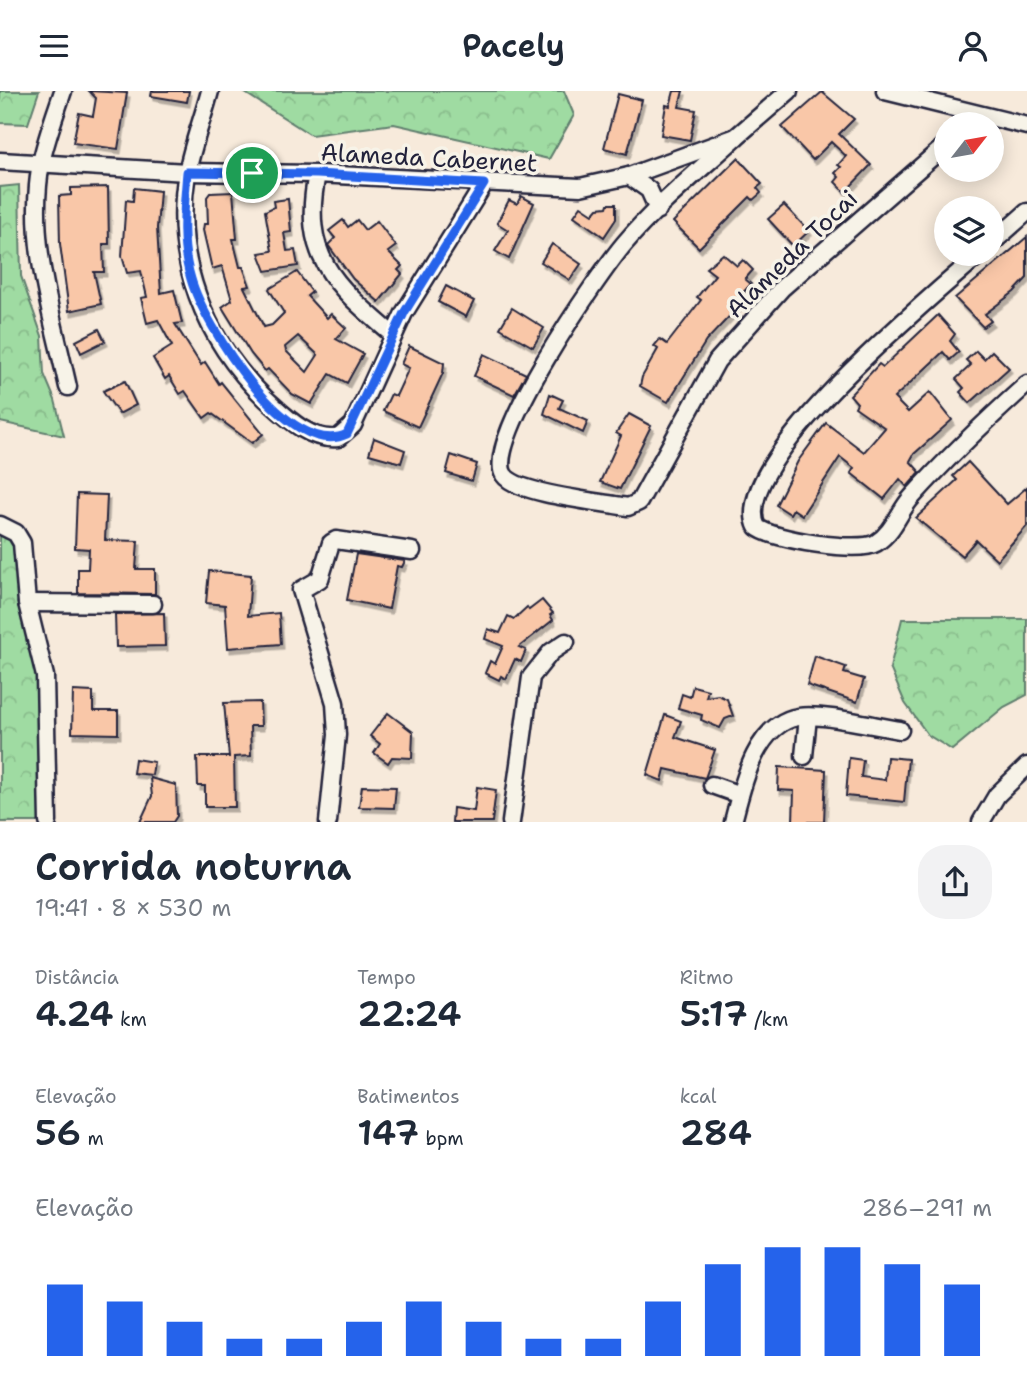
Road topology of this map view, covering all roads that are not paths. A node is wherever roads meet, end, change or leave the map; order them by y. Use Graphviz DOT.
graph roads {
  1 [pos="63,91"];
  2 [pos="210,91"];
  3 [pos="789,91"];
  4 [pos="885,91"];
  5 [pos="951,112"];
  6 [pos="1004,123"];
  7 [pos="1027,126"];
  8 [pos="736,138"];
  9 [pos="934,155"];
  10 [pos="0,161"];
  11 [pos="41,164"];
  12 [pos="187,172"];
  13 [pos="317,174"];
  14 [pos="629,176"];
  15 [pos="454,182"];
  16 [pos="484,184"];
  17 [pos="658,210"];
  18 [pos="1027,212"];
  19 [pos="464,215"];
  20 [pos="1004,232"];
  21 [pos="966,266"];
  22 [pos="393,335"];
  23 [pos="1027,384"];
  24 [pos="68,387"];
  25 [pos="0,525"];
  26 [pos="412,551"];
  27 [pos="26,603"];
  28 [pos="153,604"];
  29 [pos="566,642"];
  30 [pos="808,717"];
  31 [pos="900,730"];
  32 [pos="804,756"];
  33 [pos="1027,767"];
  34 [pos="712,785"];
  35 [pos="740,795"];
  36 [pos="48,822"];
  37 [pos="328,822"];
  38 [pos="511,822"];
  39 [pos="733,822"];
  40 [pos="981,822"];
  1 -- 11 [label="street"];
  2 -- 12 [label="street"];
  3 -- 8 [label="street, Alameda Cabernet"];
  4 -- 5 [label="street"];
  6 -- 7 [label="street"];
  8 -- 14 [label="street, Alameda Cabernet"];
  8 -- 17 [label="street"];
  9 -- 17 [label="street, Alameda Tocai"];
  10 -- 11 [label="street, Alameda Cabernet"];
  11 -- 12 [label="street, Alameda Cabernet"];
  11 -- 24 [label="street"];
  12 -- 13 [label="street, Alameda Cabernet"];
  12 -- 22 [label="street"];
  13 -- 15 [label="street, Alameda Cabernet"];
  13 -- 22 [label="street"];
  14 -- 16 [label="street, Alameda Cabernet"];
  14 -- 17 [label="street"];
  15 -- 16 [label="street, Alameda Cabernet"];
  15 -- 19 [label="street"];
  16 -- 19 [label="street"];
  18 -- 20 [label="street"];
  19 -- 22 [label="street"];
  21 -- 23 [label="street"];
  25 -- 27 [label="street"];
  26 -- 37 [label="street"];
  27 -- 28 [label="street"];
  27 -- 36 [label="street"];
  29 -- 38 [label="street"];
  30 -- 31 [label="street"];
  30 -- 32 [label="street"];
  30 -- 35 [label="street"];
  33 -- 40 [label="street"];
  34 -- 35 [label="street"];
  35 -- 39 [label="street"];
}
